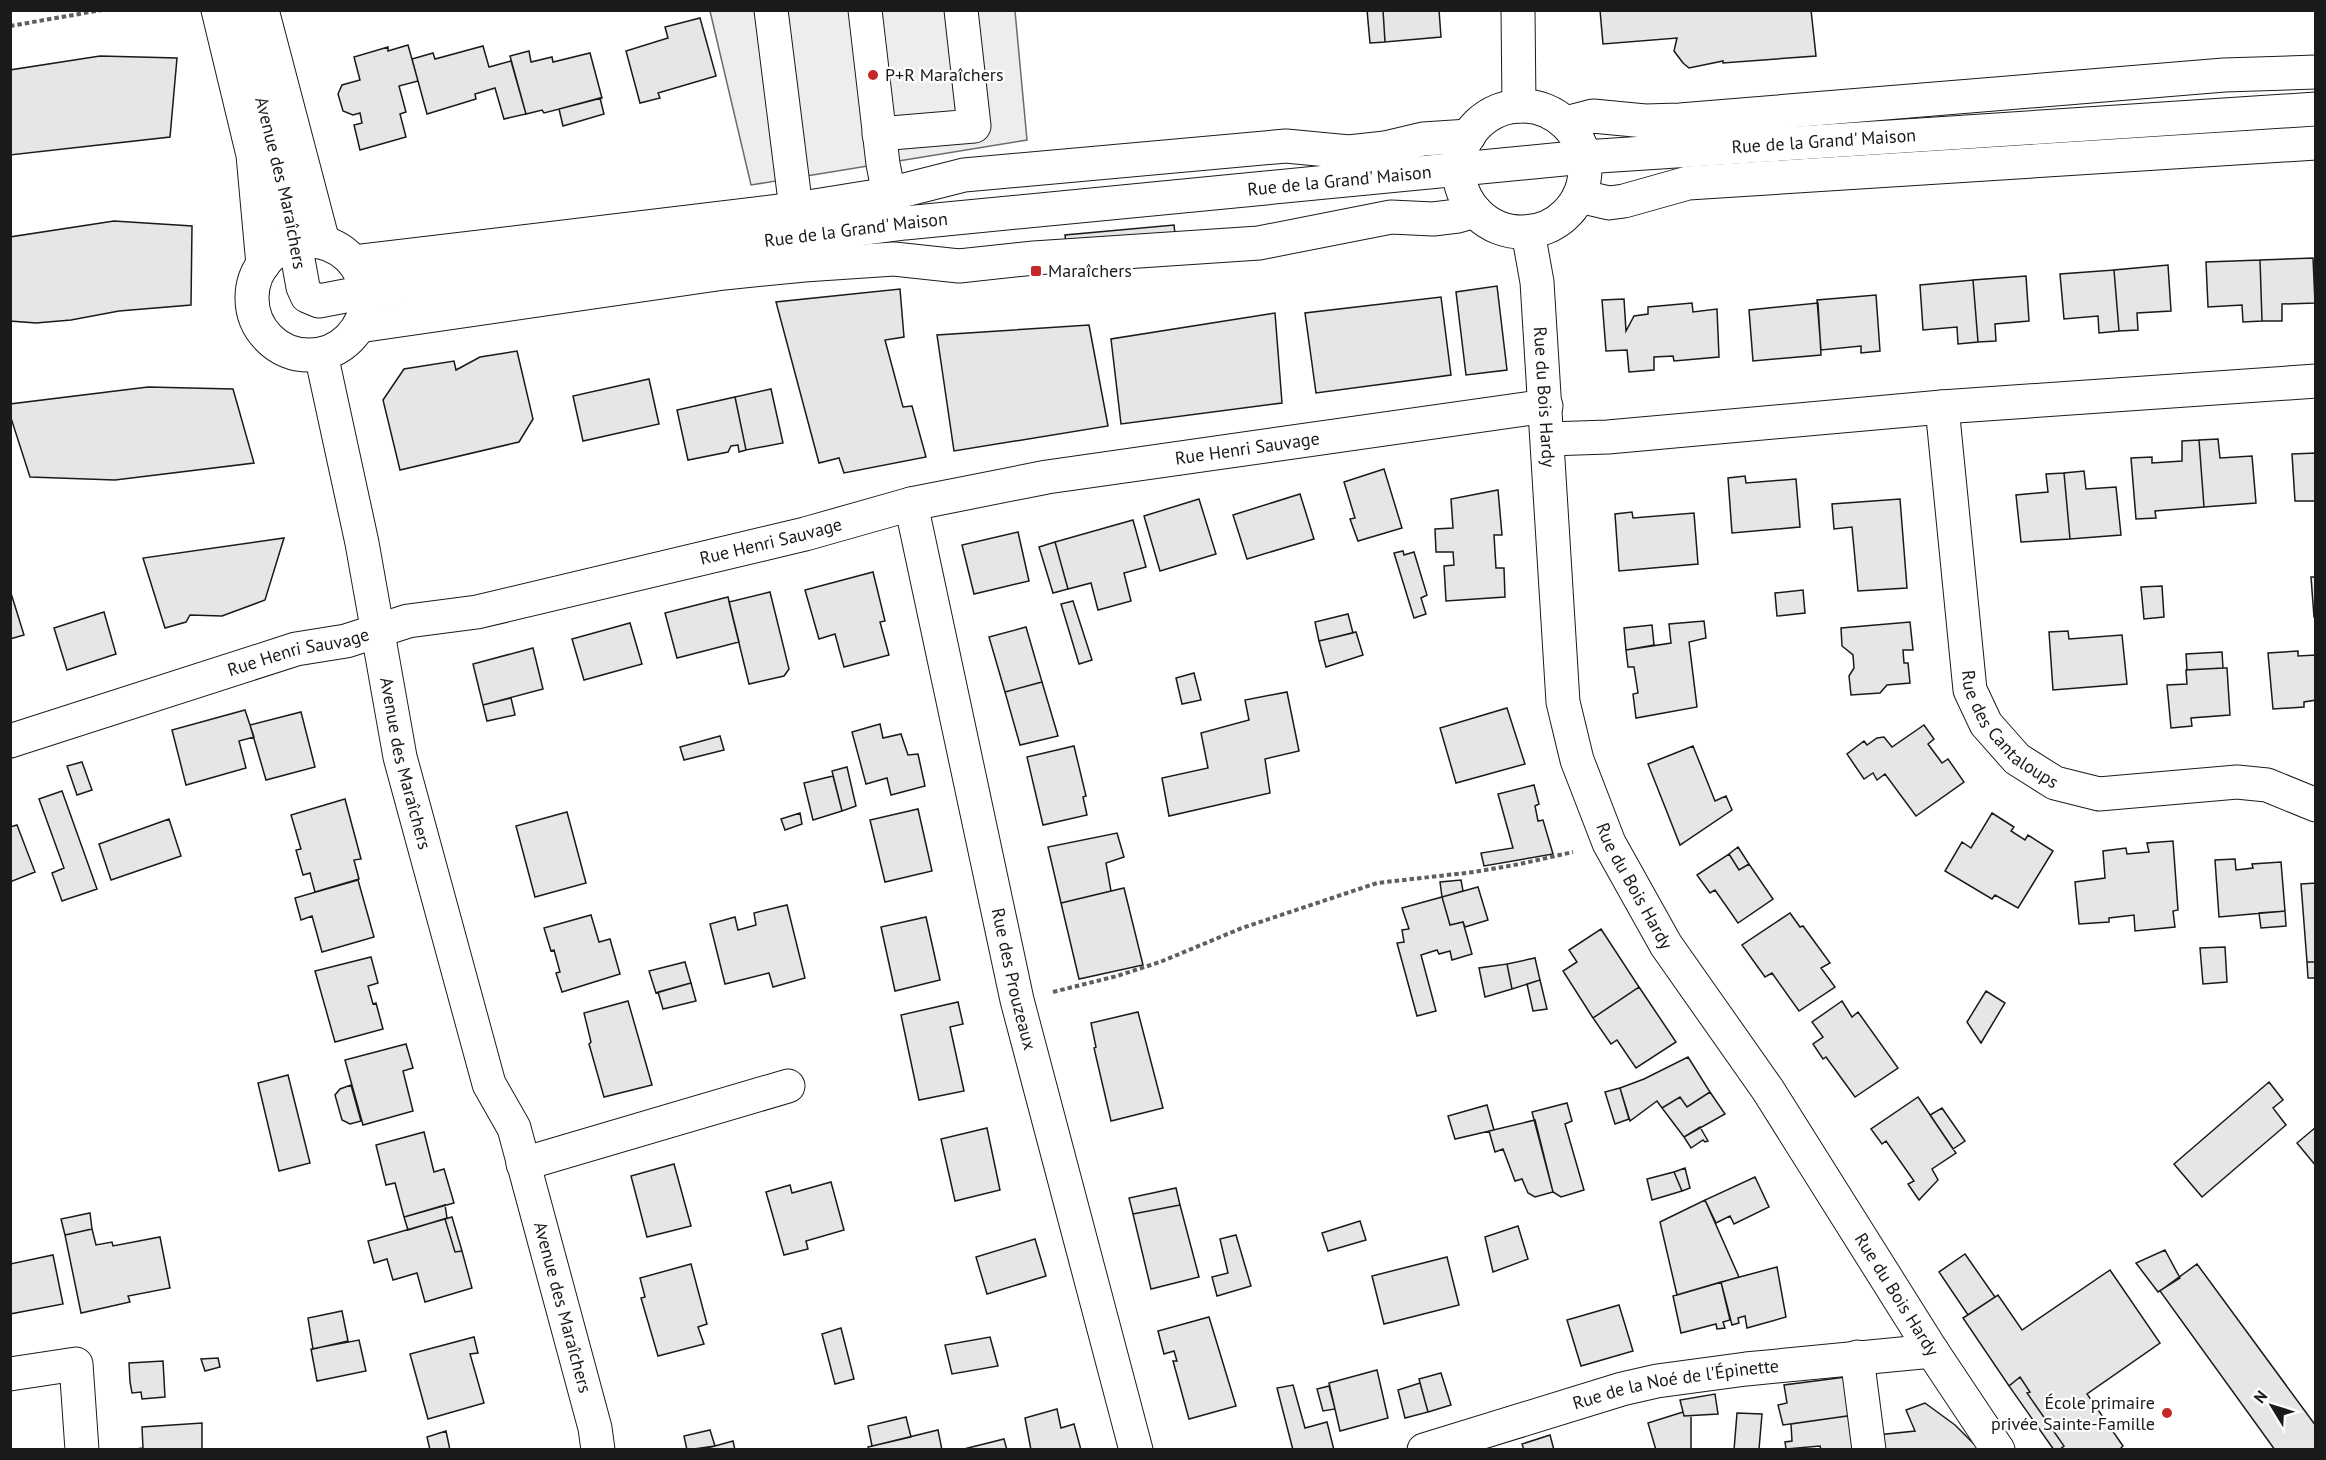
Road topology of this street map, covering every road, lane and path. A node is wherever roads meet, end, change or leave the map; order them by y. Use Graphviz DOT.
graph roads {
  1 [pos="102,10"];
  2 [pos="218,10"];
  3 [pos="239,10"];
  4 [pos="262,10"];
  5 [pos="771,10"];
  6 [pos="865,10"];
  7 [pos="962,10"];
  8 [pos="1518,10"];
  9 [pos="10,26"];
  10 [pos="2316,72"];
  11 [pos="1519,106"];
  12 [pos="2316,109"];
  13 [pos="1566,123"];
  14 [pos="879,134"];
  15 [pos="1469,136"];
  16 [pos="2316,143"];
  17 [pos="1584,157"];
  18 [pos="1459,171"];
  19 [pos="889,194"];
  20 [pos="1579,196"];
  21 [pos="796,209"];
  22 [pos="1475,211"];
  23 [pos="1528,232"];
  24 [pos="309,243"];
  25 [pos="354,262"];
  26 [pos="263,265"];
  27 [pos="366,292"];
  28 [pos="359,326"];
  29 [pos="321,354"];
  30 [pos="2316,381"];
  31 [pos="1546,406"];
  32 [pos="1942,407"];
  33 [pos="1548,439"];
  34 [pos="911,504"];
  35 [pos="376,631"];
  36 [pos="10,741"];
  37 [pos="2316,805"];
  38 [pos="1609,843"];
  39 [pos="1017,1000"];
  40 [pos="788,1086"];
  41 [pos="523,1164"];
  42 [pos="1932,1351"];
  43 [pos="1857,1357"];
  44 [pos="10,1374"];
  45 [pos="82,1449"];
  46 [pos="598,1449"];
  47 [pos="1136,1449"];
  48 [pos="1424,1449"];
  49 [pos="1869,1449"];
  50 [pos="1998,1449"];
  1 -- 9 [label="path"];
  2 -- 26 [label="main road, Avenue des Maraîchers"];
  3 -- 24 [label="main road, Avenue des Maraîchers"];
  4 -- 24 [label="main road, Avenue des Maraîchers"];
  5 -- 21 [label="main road"];
  6 -- 14 [label="main road"];
  7 -- 14 [label="main road"];
  8 -- 11 [label="main road"];
  10 -- 13 [label="main road, Rue de la Grand' Maison"];
  11 -- 13 [label="main road"];
  11 -- 15 [label="main road"];
  12 -- 17 [label="main road, Rue de la Grand' Maison"];
  13 -- 17 [label="main road"];
  14 -- 19 [label="main road"];
  15 -- 18 [label="main road"];
  15 -- 19 [label="main road, Rue de la Grand' Maison"];
  16 -- 20 [label="main road, Rue de la Grand' Maison"];
  17 -- 18 [label="main road, Rue de la Grand' Maison"];
  17 -- 20 [label="main road"];
  18 -- 22 [label="main road"];
  18 -- 27 [label="main road, Rue de la Grand' Maison"];
  19 -- 21 [label="main road, Rue de la Grand' Maison"];
  20 -- 23 [label="main road"];
  21 -- 25 [label="main road, Rue de la Grand' Maison"];
  22 -- 23 [label="main road"];
  22 -- 28 [label="main road, Rue de la Grand' Maison"];
  23 -- 31 [label="main road, Rue du Bois Hardy"];
  24 -- 25 [label="main road"];
  24 -- 26 [label="main road"];
  24 -- 27 [label="main road, Avenue des Maraîchers"];
  25 -- 27 [label="main road"];
  26 -- 29 [label="main road"];
  27 -- 28 [label="main road"];
  28 -- 29 [label="main road"];
  29 -- 35 [label="main road, Avenue des Maraîchers"];
  30 -- 32 [label="main road"];
  31 -- 33 [label="main road, Rue du Bois Hardy"];
  31 -- 34 [label="main road, Rue Henri Sauvage"];
  32 -- 33 [label="main road"];
  32 -- 37 [label="main road, Rue des Cantaloups"];
  33 -- 38 [label="main road, Rue du Bois Hardy"];
  34 -- 35 [label="main road, Rue Henri Sauvage"];
  34 -- 39 [label="main road, Rue des Prouzeaux"];
  35 -- 36 [label="main road, Rue Henri Sauvage"];
  35 -- 41 [label="main road, Avenue des Maraîchers"];
  38 -- 39 [label="path"];
  38 -- 42 [label="main road, Rue du Bois Hardy"];
  39 -- 47 [label="main road, Rue des Prouzeaux"];
  40 -- 41 [label="main road"];
  41 -- 46 [label="main road, Avenue des Maraîchers"];
  42 -- 43 [label="main road, Rue de la Noé de l'Épinette"];
  42 -- 50 [label="main road, Rue du Bois Hardy"];
  43 -- 48 [label="main road, Rue de la Noé de l'Épinette"];
  43 -- 49 [label="main road"];
  44 -- 45 [label="main road"];
}
